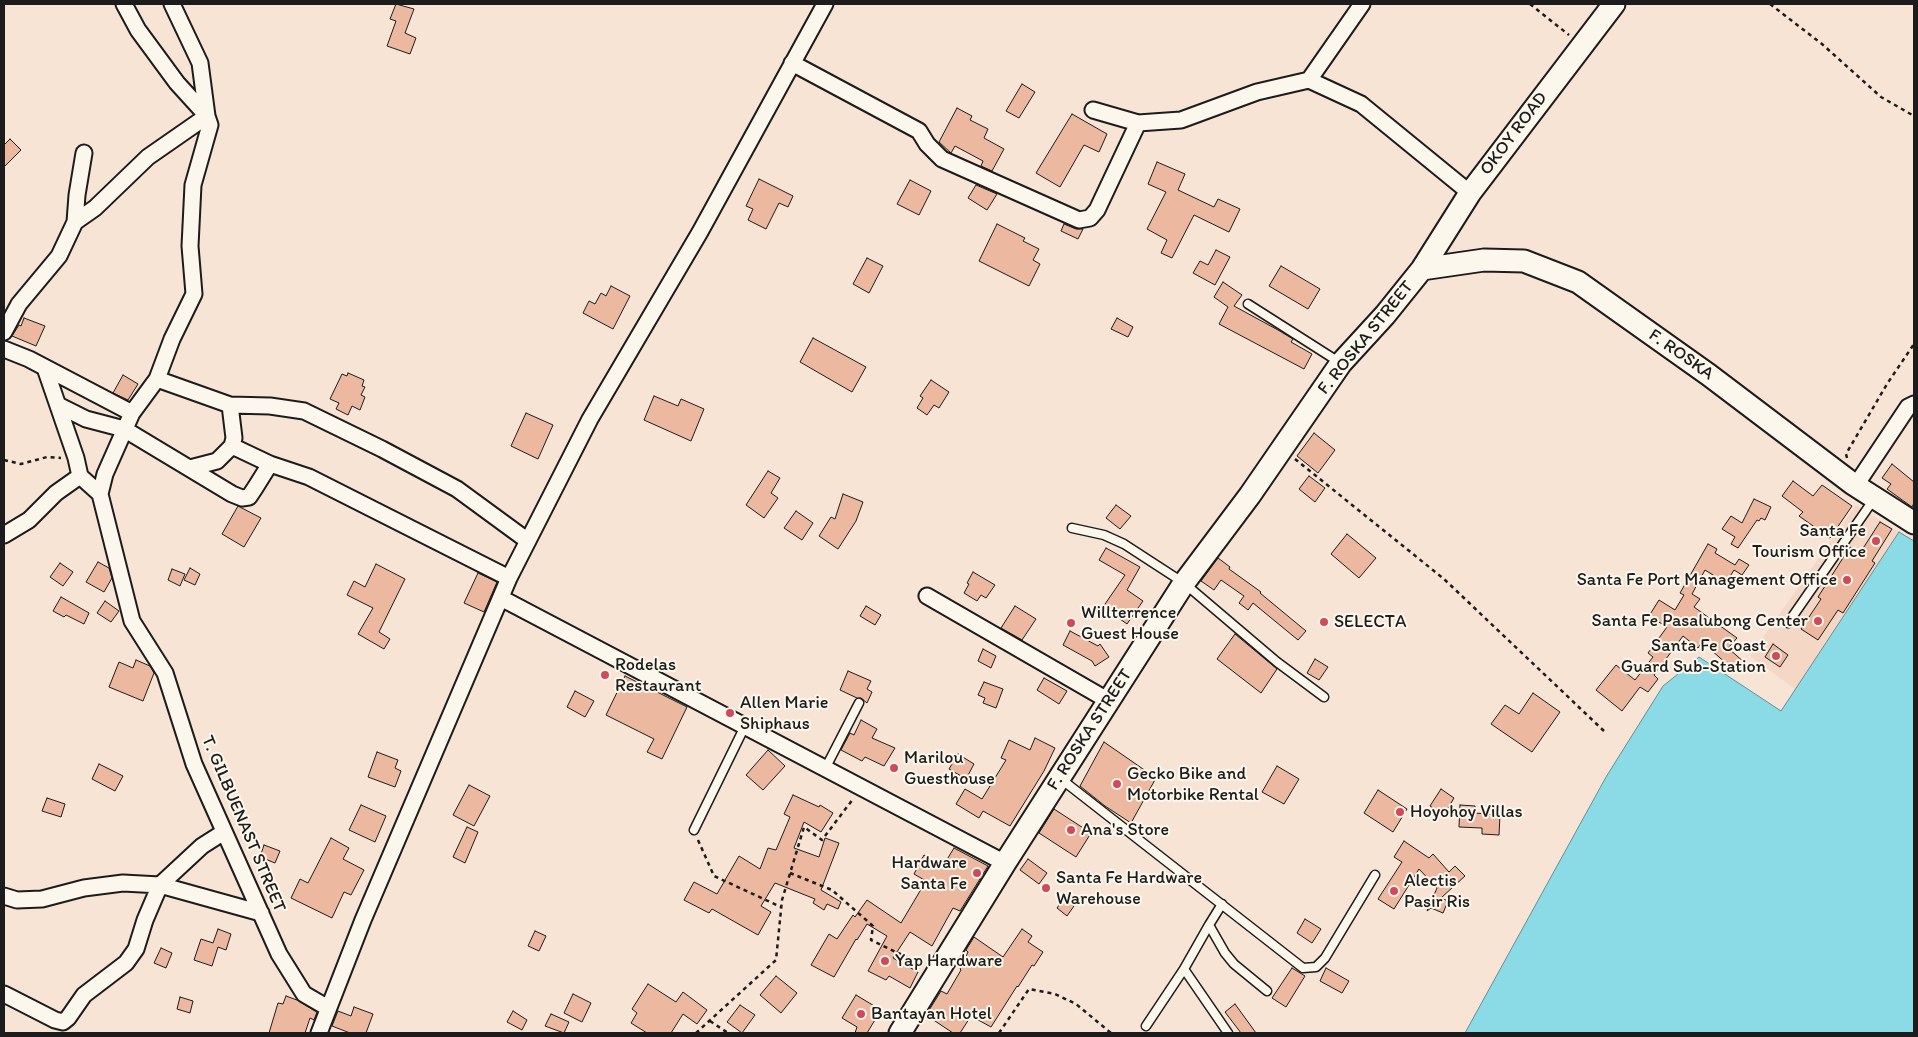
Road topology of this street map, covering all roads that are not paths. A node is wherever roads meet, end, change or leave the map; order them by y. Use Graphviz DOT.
graph roads {
  1 [pos="124,4"];
  2 [pos="172,4"];
  3 [pos="825,4"];
  4 [pos="1362,4"];
  5 [pos="1609,6"];
  6 [pos="792,63"];
  7 [pos="1309,80"];
  8 [pos="1093,110"];
  9 [pos="208,116"];
  10 [pos="1138,123"];
  11 [pos="84,153"];
  12 [pos="1470,193"];
  13 [pos="75,222"];
  14 [pos="1422,269"];
  15 [pos="1248,304"];
  16 [pos="4,332"];
  17 [pos="4,349"];
  18 [pos="1341,364"];
  19 [pos="45,368"];
  20 [pos="157,380"];
  21 [pos="1914,404"];
  22 [pos="58,405"];
  23 [pos="230,406"];
  24 [pos="132,413"];
  25 [pos="124,429"];
  26 [pos="232,446"];
  27 [pos="270,464"];
  28 [pos="190,468"];
  29 [pos="80,476"];
  30 [pos="1855,485"];
  31 [pos="100,494"];
  32 [pos="1874,498"];
  33 [pos="1914,523"];
  34 [pos="1072,528"];
  35 [pos="4,535"];
  36 [pos="528,541"];
  37 [pos="510,578"];
  38 [pos="1184,583"];
  39 [pos="927,596"];
  40 [pos="501,598"];
  41 [pos="1788,623"];
  42 [pos="1324,697"];
  43 [pos="1109,701"];
  44 [pos="859,703"];
  45 [pos="745,726"];
  46 [pos="825,769"];
  47 [pos="1060,778"];
  48 [pos="694,830"];
  49 [pos="224,832"];
  50 [pos="1005,863"];
  51 [pos="1375,875"];
  52 [pos="160,885"];
  53 [pos="4,896"];
  54 [pos="1222,904"];
  55 [pos="261,913"];
  56 [pos="1209,926"];
  57 [pos="1184,969"];
  58 [pos="1268,991"];
  59 [pos="4,994"];
  60 [pos="328,1008"];
  61 [pos="1146,1026"];
  62 [pos="323,1032"];
  63 [pos="900,1033"];
  64 [pos="1228,1033"];
  1 -- 9 [label="street"];
  2 -- 9 [label="street"];
  3 -- 6 [label="street"];
  4 -- 7 [label="street"];
  5 -- 12 [label="main road, OKOY ROAD"];
  6 -- 10 [label="street"];
  6 -- 36 [label="street"];
  7 -- 10 [label="street"];
  7 -- 12 [label="street"];
  8 -- 10 [label="street"];
  9 -- 13 [label="street"];
  9 -- 20 [label="street"];
  11 -- 13 [label="street"];
  12 -- 14 [label="main road, OKOY ROAD"];
  13 -- 16 [label="street"];
  14 -- 18 [label="main road, F. ROSKA STREET"];
  14 -- 30 [label="main road, F. ROSKA"];
  15 -- 18 [label="lane"];
  17 -- 19 [label="street"];
  18 -- 38 [label="main road, F. ROSKA STREET"];
  19 -- 22 [label="street"];
  19 -- 24 [label="street"];
  20 -- 23 [label="street"];
  20 -- 24 [label="street"];
  21 -- 30 [label="street"];
  22 -- 25 [label="street"];
  22 -- 29 [label="street"];
  23 -- 26 [label="street"];
  23 -- 36 [label="street"];
  24 -- 25 [label="street"];
  25 -- 28 [label="street"];
  25 -- 31 [label="street"];
  26 -- 27 [label="street"];
  26 -- 28 [label="street"];
  27 -- 28 [label="street"];
  27 -- 37 [label="street"];
  29 -- 31 [label="street"];
  29 -- 35 [label="street"];
  30 -- 32 [label="main road, F. ROSKA"];
  31 -- 49 [label="street, T. GILBUENAST STREET"];
  32 -- 33 [label="main road, F. ROSKA"];
  32 -- 41 [label="lane"];
  34 -- 38 [label="lane"];
  36 -- 37 [label="street"];
  37 -- 40 [label="street"];
  38 -- 42 [label="lane"];
  38 -- 43 [label="main road, F. ROSKA STREET"];
  39 -- 43 [label="street"];
  40 -- 45 [label="street"];
  40 -- 60 [label="street"];
  43 -- 47 [label="main road, F. ROSKA STREET"];
  44 -- 46 [label="lane"];
  45 -- 46 [label="street"];
  45 -- 48 [label="lane"];
  46 -- 50 [label="street"];
  47 -- 50 [label="main road, F. ROSKA STREET"];
  47 -- 54 [label="lane"];
  49 -- 52 [label="street"];
  49 -- 55 [label="street, T. GILBUENAST STREET"];
  50 -- 63 [label="main road, F. ROSKA STREET"];
  51 -- 54 [label="lane"];
  52 -- 53 [label="street"];
  52 -- 55 [label="street"];
  52 -- 59 [label="street"];
  54 -- 56 [label="lane"];
  55 -- 60 [label="street, T. GILBUENAST STREET"];
  56 -- 57 [label="lane"];
  56 -- 58 [label="lane"];
  57 -- 61 [label="lane"];
  57 -- 64 [label="lane"];
  60 -- 62 [label="street"];
}
